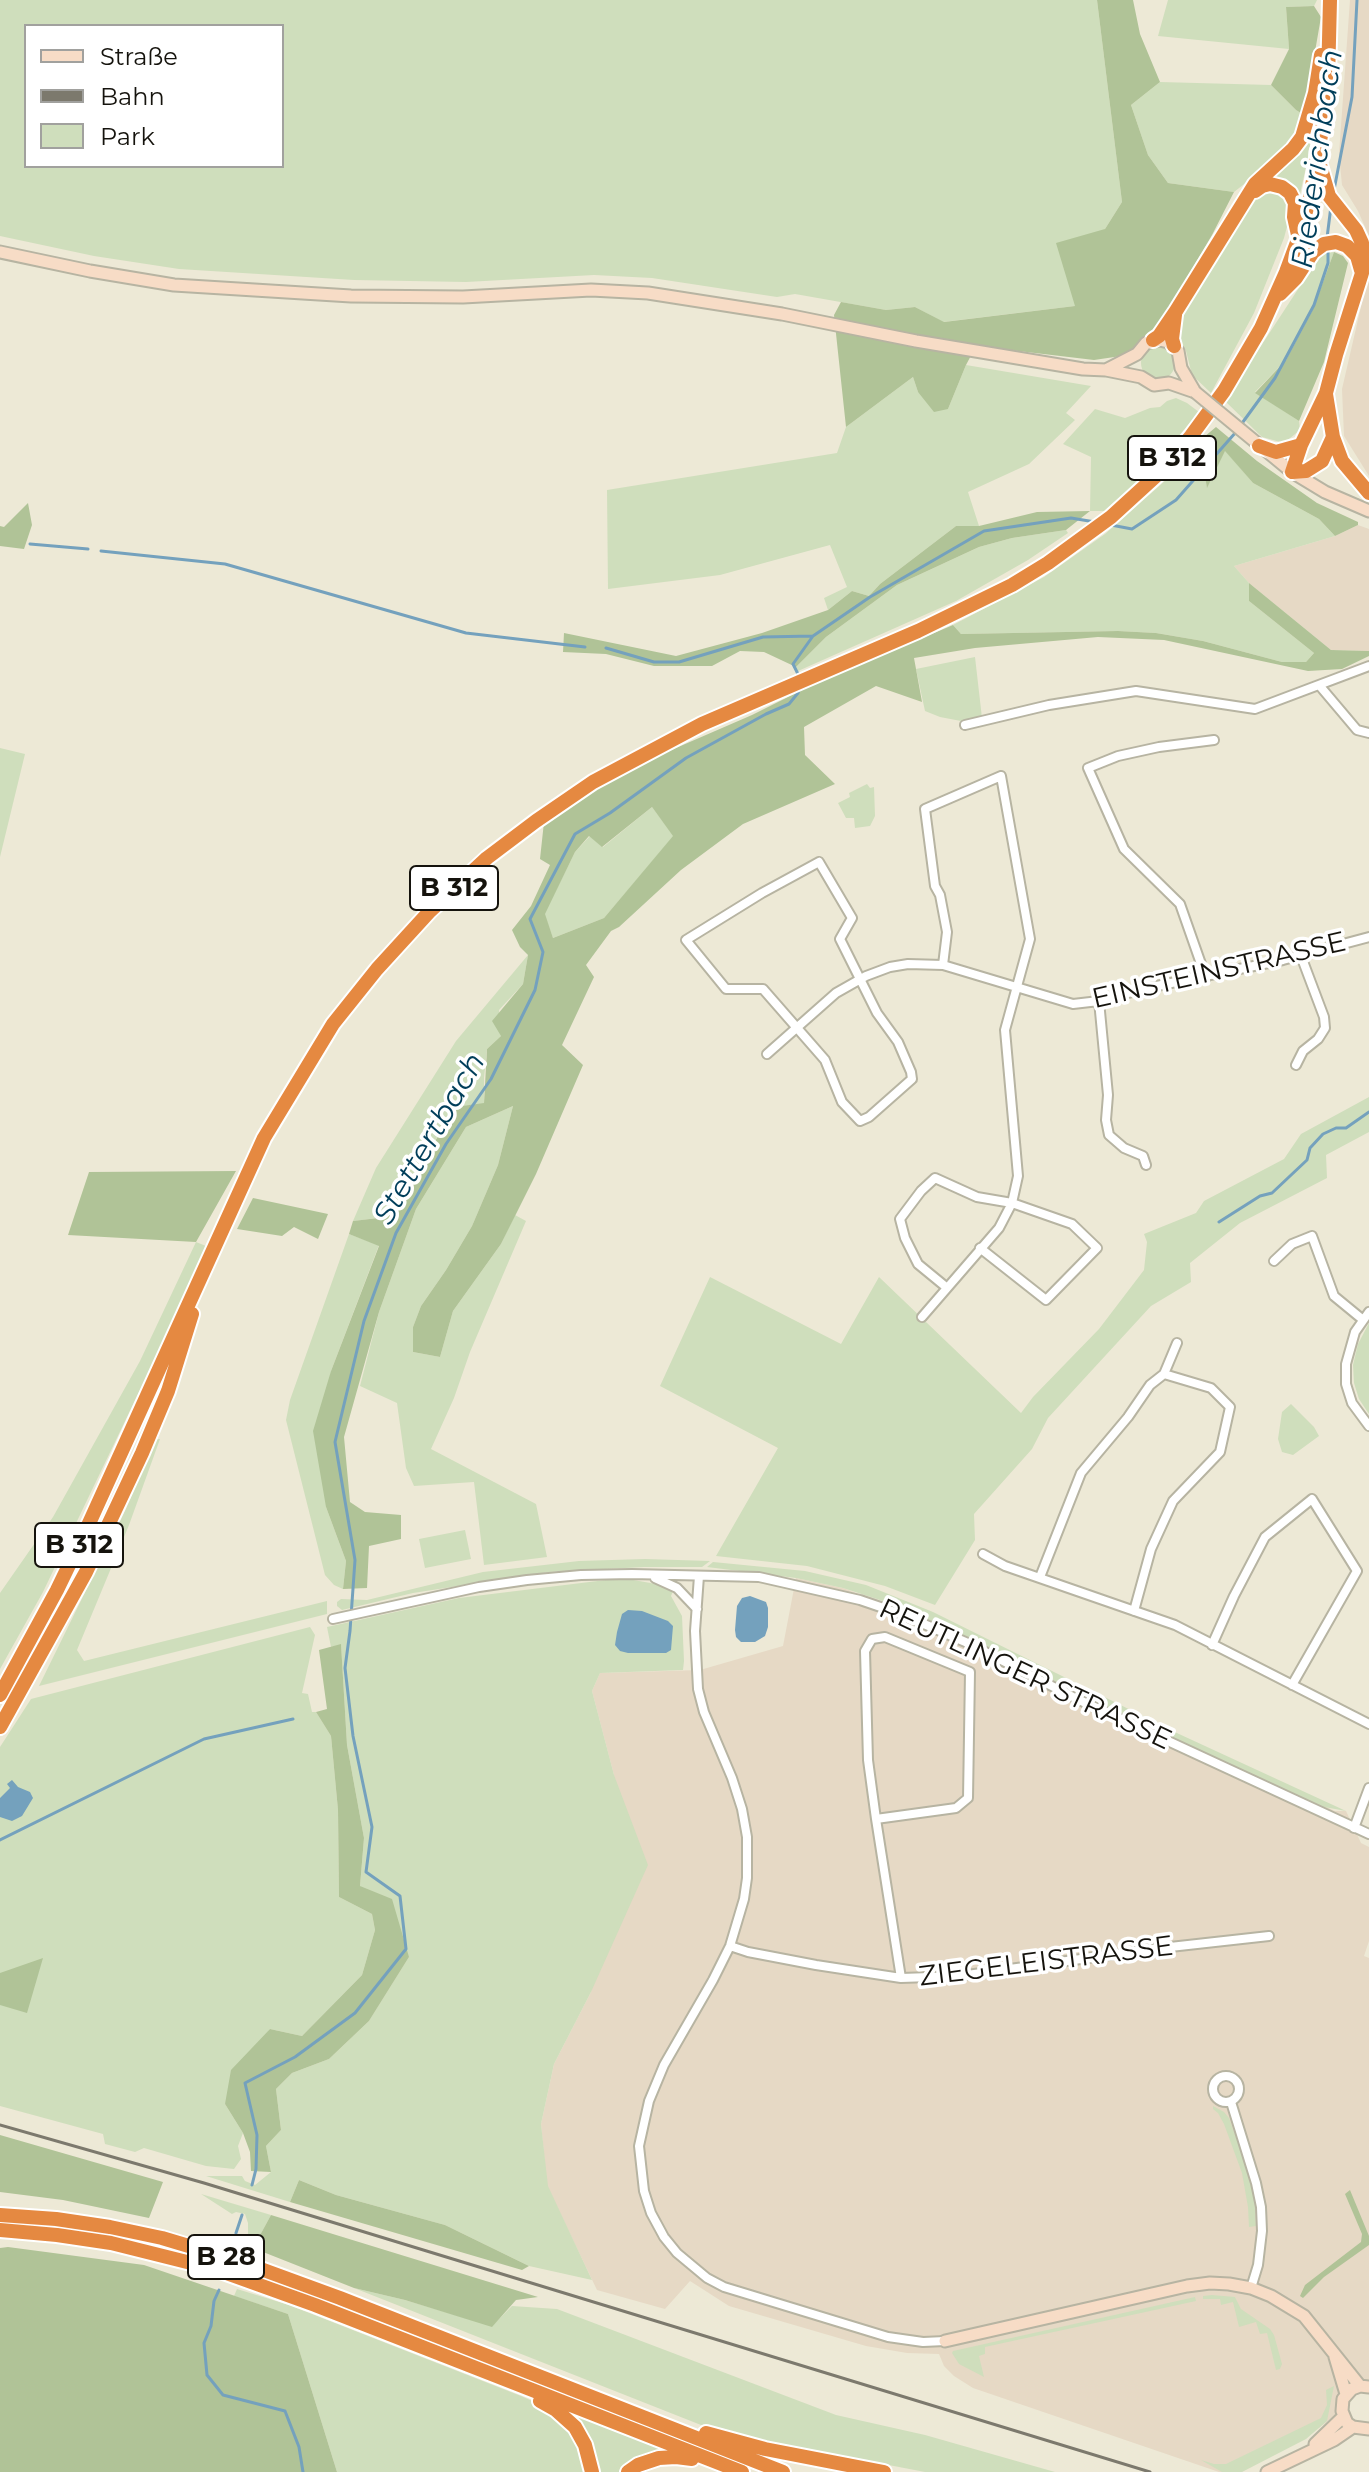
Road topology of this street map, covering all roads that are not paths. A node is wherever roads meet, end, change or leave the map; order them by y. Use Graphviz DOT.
graph roads {
  1 [pos="1330,0"];
  2 [pos="1329,20"];
  3 [pos="1318,157"];
  4 [pos="1245,199"];
  5 [pos="1299,237"];
  6 [pos="0,252"];
  7 [pos="1362,273"];
  8 [pos="1275,300"];
  9 [pos="1176,311"];
  10 [pos="1153,340"];
  11 [pos="1174,346"];
  12 [pos="1137,354"];
  13 [pos="1181,368"];
  14 [pos="1106,370"];
  15 [pos="1141,377"];
  16 [pos="1169,383"];
  17 [pos="1195,392"];
  18 [pos="1326,393"];
  19 [pos="1333,437"];
  20 [pos="1301,445"];
  21 [pos="1259,446"];
  22 [pos="1292,472"];
  23 [pos="1369,493"];
  24 [pos="1369,511"];
  25 [pos="1369,666"];
  26 [pos="1319,685"];
  27 [pos="965,725"];
  28 [pos="1369,733"];
  29 [pos="1214,740"];
  30 [pos="1369,937"];
  31 [pos="1301,956"];
  32 [pos="943,965"];
  33 [pos="1206,978"];
  34 [pos="860,979"];
  35 [pos="1015,987"];
  36 [pos="1099,1001"];
  37 [pos="797,1027"];
  38 [pos="767,1054"];
  39 [pos="1296,1065"];
  40 [pos="1146,1165"];
  41 [pos="1012,1203"];
  42 [pos="980,1248"];
  43 [pos="1274,1261"];
  44 [pos="203,1275"];
  45 [pos="946,1287"];
  46 [pos="1366,1316"];
  47 [pos="922,1317"];
  48 [pos="1177,1343"];
  49 [pos="1164,1374"];
  50 [pos="1369,1426"];
  51 [pos="983,1554"];
  52 [pos="647,1575"];
  53 [pos="699,1576"];
  54 [pos="1040,1577"];
  55 [pos="697,1609"];
  56 [pos="1134,1611"];
  57 [pos="333,1619"];
  58 [pos="1212,1645"];
  59 [pos="1292,1685"];
  60 [pos="3,1690"];
  61 [pos="1369,1724"];
  62 [pos="1,1725"];
  63 [pos="1369,1788"];
  64 [pos="876,1819"];
  65 [pos="1354,1828"];
  66 [pos="1369,1834"];
  67 [pos="1269,1936"];
  68 [pos="730,1946"];
  69 [pos="901,1978"];
  70 [pos="1231,2102"];
  71 [pos="1,2214"];
  72 [pos="0,2230"];
  73 [pos="1251,2288"];
  74 [pos="945,2341"];
  75 [pos="1335,2356"];
  76 [pos="502,2379"];
  77 [pos="1364,2387"];
  78 [pos="1346,2394"];
  79 [pos="1343,2417"];
  80 [pos="652,2421"];
  81 [pos="1353,2427"];
  82 [pos="1368,2430"];
  83 [pos="1304,2453"];
  84 [pos="726,2466"];
  85 [pos="592,2472"];
  86 [pos="628,2472"];
  87 [pos="742,2472"];
  88 [pos="783,2472"];
  89 [pos="884,2472"];
  90 [pos="1267,2472"];
  1 -- 2 [label="highway, B 312"];
  2 -- 3 [label="highway, B 312"];
  2 -- 4 [label="highway"];
  3 -- 5 [label="highway, B 312"];
  3 -- 7 [label="highway"];
  4 -- 5 [label="highway"];
  4 -- 9 [label="highway"];
  5 -- 8 [label="highway, B 312"];
  6 -- 14 [label="main road"];
  7 -- 8 [label="highway"];
  7 -- 18 [label="highway"];
  8 -- 44 [label="highway, B 312"];
  9 -- 10 [label="highway"];
  9 -- 11 [label="highway"];
  10 -- 11 [label="main road"];
  10 -- 12 [label="main road"];
  11 -- 13 [label="main road"];
  12 -- 14 [label="main road"];
  12 -- 15 [label="main road"];
  13 -- 16 [label="main road"];
  13 -- 17 [label="main road"];
  14 -- 15 [label="main road"];
  15 -- 16 [label="main road"];
  16 -- 17 [label="main road"];
  17 -- 21 [label="main road, bridge"];
  18 -- 19 [label="highway"];
  18 -- 20 [label="highway"];
  19 -- 22 [label="highway"];
  19 -- 23 [label="highway"];
  20 -- 21 [label="highway"];
  20 -- 22 [label="highway"];
  21 -- 22 [label="main road"];
  22 -- 24 [label="main road"];
  25 -- 26 [label="street"];
  26 -- 27 [label="street"];
  26 -- 28 [label="street"];
  29 -- 33 [label="street"];
  30 -- 31 [label="street, EINSTEINSTRASSE"];
  31 -- 33 [label="street, EINSTEINSTRASSE"];
  31 -- 39 [label="street"];
  32 -- 34 [label="street, EINSTEINSTRASSE"];
  32 -- 35 [label="street, EINSTEINSTRASSE"];
  32 -- 35 [label="street"];
  33 -- 36 [label="street, EINSTEINSTRASSE"];
  34 -- 37 [label="street, EINSTEINSTRASSE"];
  34 -- 37 [label="street"];
  34 -- 37 [label="street"];
  35 -- 36 [label="street, EINSTEINSTRASSE"];
  35 -- 41 [label="street"];
  36 -- 40 [label="street"];
  37 -- 38 [label="street, EINSTEINSTRASSE"];
  41 -- 42 [label="street"];
  41 -- 42 [label="street"];
  41 -- 45 [label="street"];
  42 -- 45 [label="street"];
  43 -- 46 [label="street"];
  44 -- 60 [label="highway, B 312"];
  44 -- 62 [label="highway, B 312"];
  45 -- 47 [label="street"];
  46 -- 50 [label="street"];
  48 -- 49 [label="street"];
  49 -- 54 [label="street"];
  49 -- 56 [label="street"];
  51 -- 54 [label="street"];
  52 -- 53 [label="street, REUTLINGER STRASSE"];
  52 -- 55 [label="street"];
  52 -- 57 [label="street, REUTLINGER STRASSE"];
  53 -- 55 [label="street"];
  53 -- 65 [label="street, REUTLINGER STRASSE"];
  54 -- 56 [label="street"];
  55 -- 68 [label="street"];
  56 -- 58 [label="street"];
  58 -- 59 [label="street"];
  58 -- 59 [label="street"];
  59 -- 61 [label="street"];
  63 -- 65 [label="street"];
  64 -- 64 [label="street"];
  64 -- 69 [label="street"];
  65 -- 66 [label="street, REUTLINGER STRASSE"];
  67 -- 69 [label="street, ZIEGELEISTRASSE"];
  68 -- 69 [label="street, ZIEGELEISTRASSE"];
  68 -- 74 [label="street"];
  70 -- 73 [label="street"];
  71 -- 80 [label="highway, B 28"];
  72 -- 76 [label="highway, B 28"];
  73 -- 74 [label="main road"];
  73 -- 75 [label="main road"];
  75 -- 77 [label="main road"];
  75 -- 78 [label="main road"];
  76 -- 84 [label="highway, B 28"];
  76 -- 85 [label="highway"];
  77 -- 78 [label="main road"];
  78 -- 79 [label="main road"];
  79 -- 81 [label="main road"];
  79 -- 83 [label="main road"];
  80 -- 88 [label="highway, B 28"];
  80 -- 89 [label="highway"];
  81 -- 82 [label="main road"];
  81 -- 83 [label="main road"];
  83 -- 90 [label="main road"];
  84 -- 86 [label="highway"];
  84 -- 87 [label="highway, B 28"];
}
